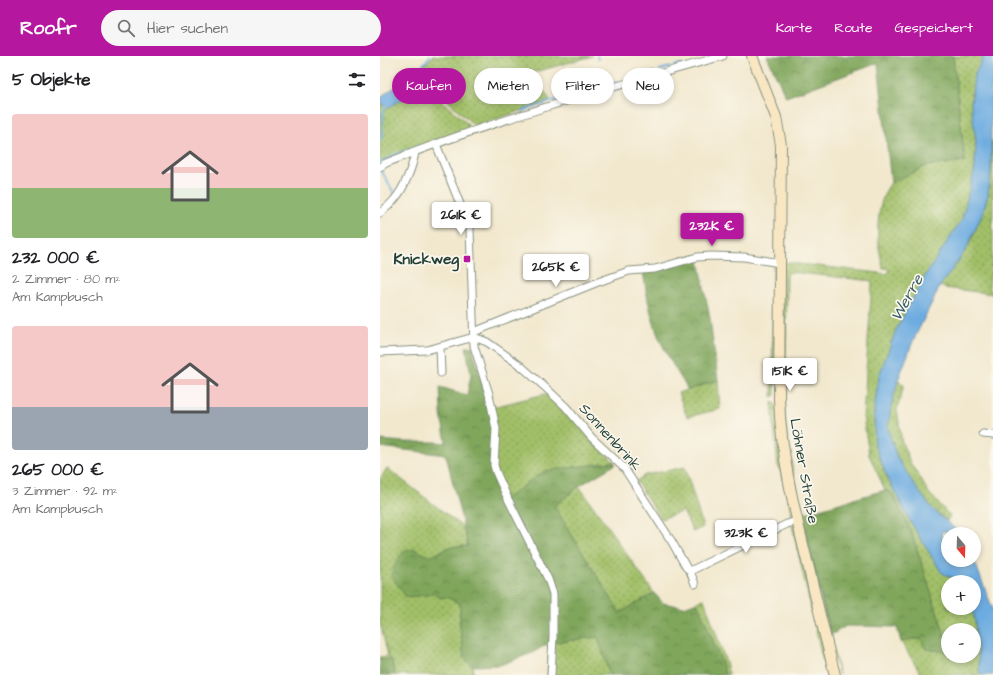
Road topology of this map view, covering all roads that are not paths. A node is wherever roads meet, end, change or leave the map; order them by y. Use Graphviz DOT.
graph roads {
  1 [pos="722,56"];
  2 [pos="752,56"];
  3 [pos="436,144"];
  4 [pos="415,152"];
  5 [pos="380,167"];
  6 [pos="380,213"];
  7 [pos="780,263"];
  8 [pos="474,335"];
  9 [pos="440,347"];
  10 [pos="380,352"];
  11 [pos="441,373"];
  12 [pos="983,434"];
  13 [pos="993,436"];
  14 [pos="797,521"];
  15 [pos="690,571"];
  16 [pos="695,584"];
  17 [pos="551,675"];
  18 [pos="835,675"];
  1 -- 3 [label="street"];
  2 -- 7 [label="main road, Löhner Straße"];
  3 -- 4 [label="street"];
  3 -- 8 [label="street"];
  4 -- 5 [label="street"];
  4 -- 6 [label="street"];
  7 -- 8 [label="street"];
  7 -- 14 [label="main road, Löhner Straße"];
  8 -- 9 [label="street"];
  8 -- 15 [label="street, Sonnenbrink"];
  8 -- 17 [label="street"];
  9 -- 10 [label="street"];
  9 -- 11 [label="street"];
  12 -- 13 [label="street"];
  14 -- 15 [label="street"];
  14 -- 18 [label="main road, Löhner Straße"];
  15 -- 16 [label="street, Sonnenbrink"];
}
